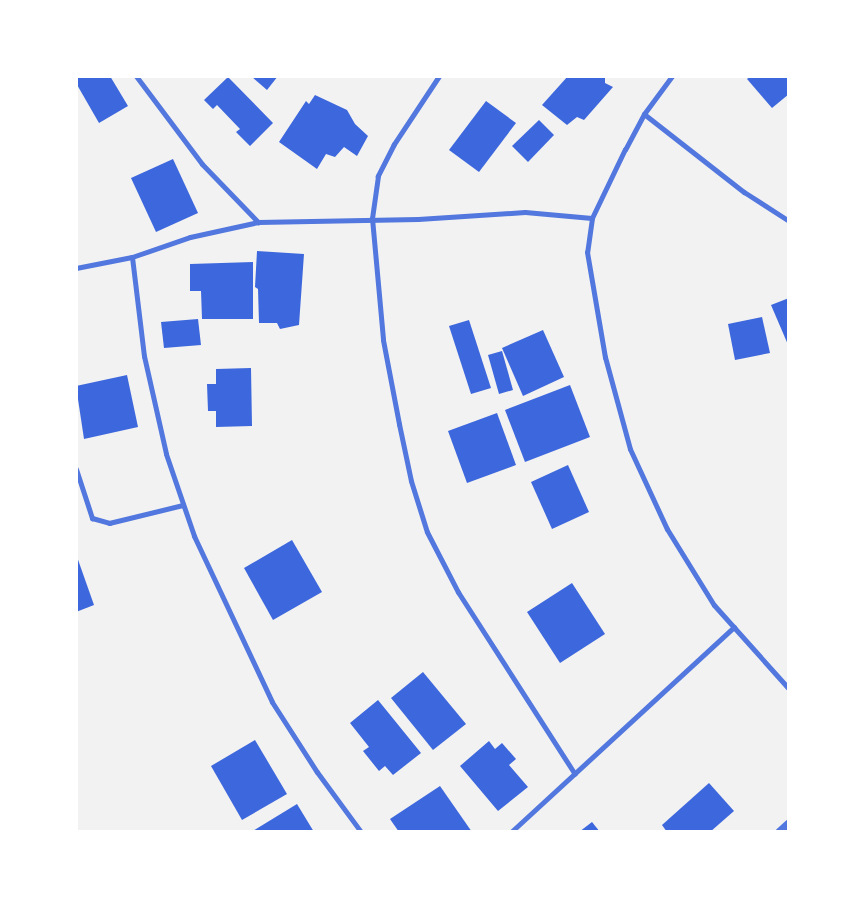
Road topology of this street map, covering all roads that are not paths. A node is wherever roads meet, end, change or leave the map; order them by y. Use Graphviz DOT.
graph roads {
  1 [pos="136,76"];
  2 [pos="439,76"];
  3 [pos="672,76"];
  4 [pos="644,114"];
  5 [pos="372,218"];
  6 [pos="592,218"];
  7 [pos="789,221"];
  8 [pos="258,222"];
  9 [pos="132,257"];
  10 [pos="76,268"];
  11 [pos="76,469"];
  12 [pos="183,505"];
  13 [pos="734,627"];
  14 [pos="789,689"];
  15 [pos="575,774"];
  16 [pos="789,823"];
  17 [pos="361,832"];
  18 [pos="511,832"];
  19 [pos="779,832"];
  1 -- 8 [label="street"];
  2 -- 5 [label="street"];
  3 -- 4 [label="street"];
  4 -- 6 [label="street"];
  4 -- 7 [label="street"];
  5 -- 6 [label="street"];
  5 -- 8 [label="street"];
  5 -- 15 [label="street"];
  6 -- 13 [label="street"];
  8 -- 9 [label="street"];
  9 -- 10 [label="street"];
  9 -- 12 [label="street"];
  11 -- 12 [label="street"];
  12 -- 17 [label="street"];
  13 -- 14 [label="street"];
  13 -- 15 [label="street"];
  15 -- 18 [label="street"];
  16 -- 19 [label="street"];
}
